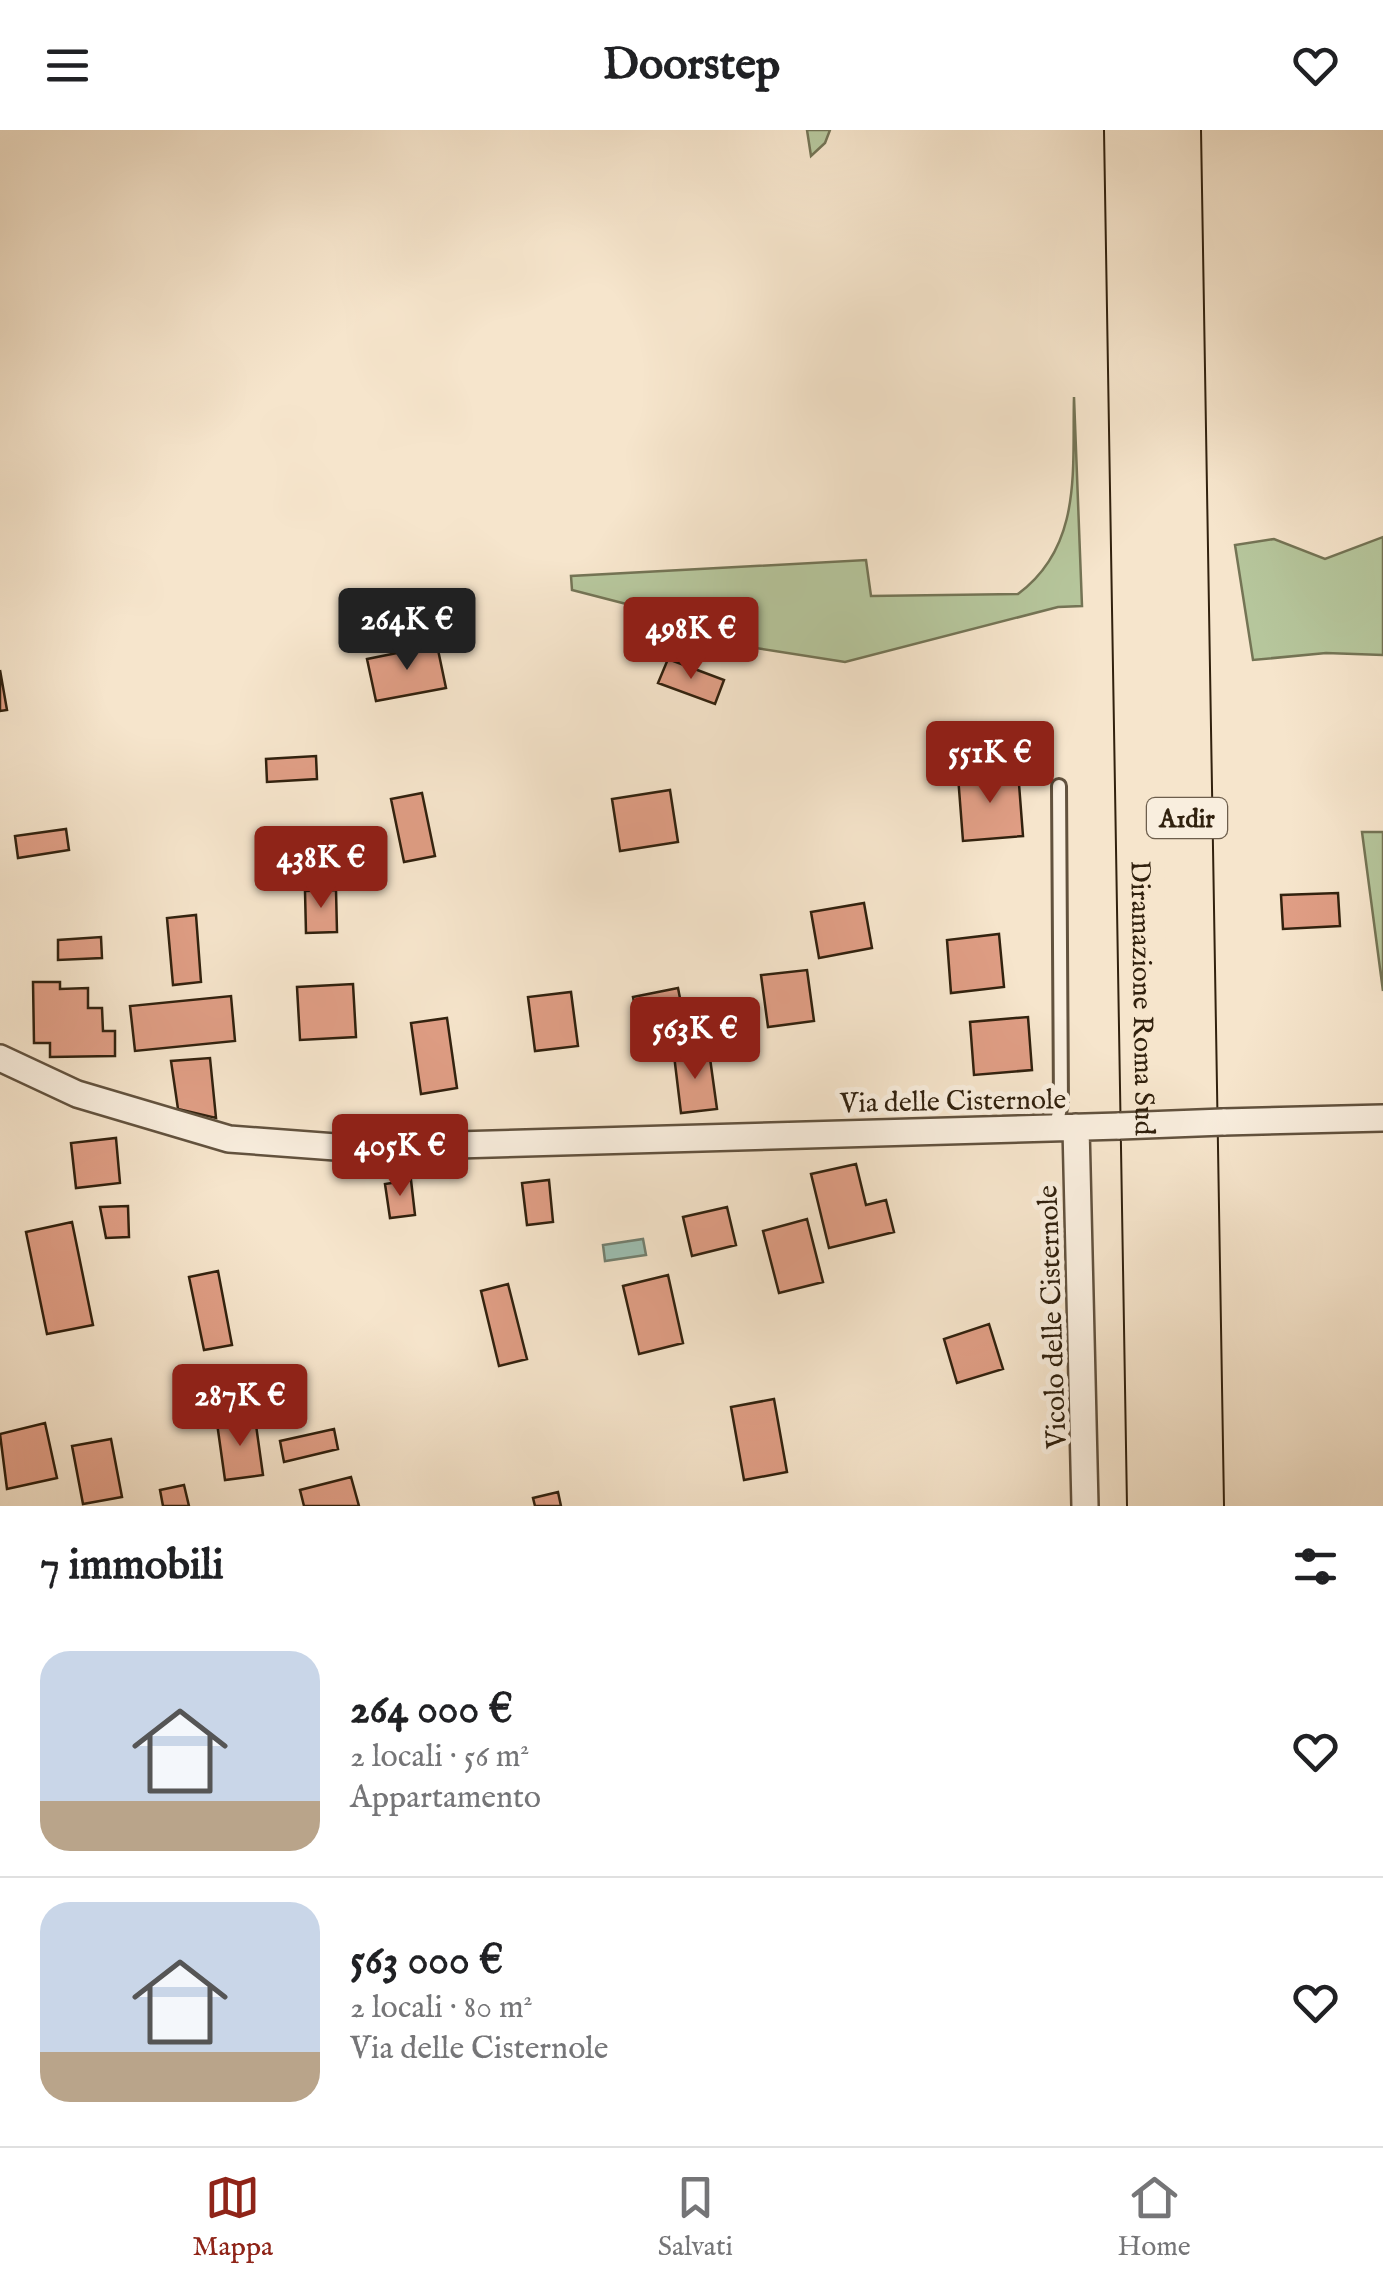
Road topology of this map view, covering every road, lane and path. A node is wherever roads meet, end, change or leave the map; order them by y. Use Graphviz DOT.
graph roads {
  1 [pos="1129,130"];
  2 [pos="1176,130"];
  3 [pos="1059,786"];
  4 [pos="0,1058"];
  5 [pos="1383,1118"];
  6 [pos="1066,1126"];
  7 [pos="1085,1506"];
  8 [pos="1152,1506"];
  9 [pos="1198,1506"];
  1 -- 8 [label="highway, Diramazione Roma Sud / A1dir"];
  2 -- 9 [label="highway, Diramazione Roma Sud / A1dir"];
  3 -- 6 [label="lane"];
  4 -- 6 [label="street, Via delle Cisternole"];
  5 -- 6 [label="street, Via delle Cisternole, bridge"];
  6 -- 7 [label="street, Vicolo delle Cisternole"];
}
